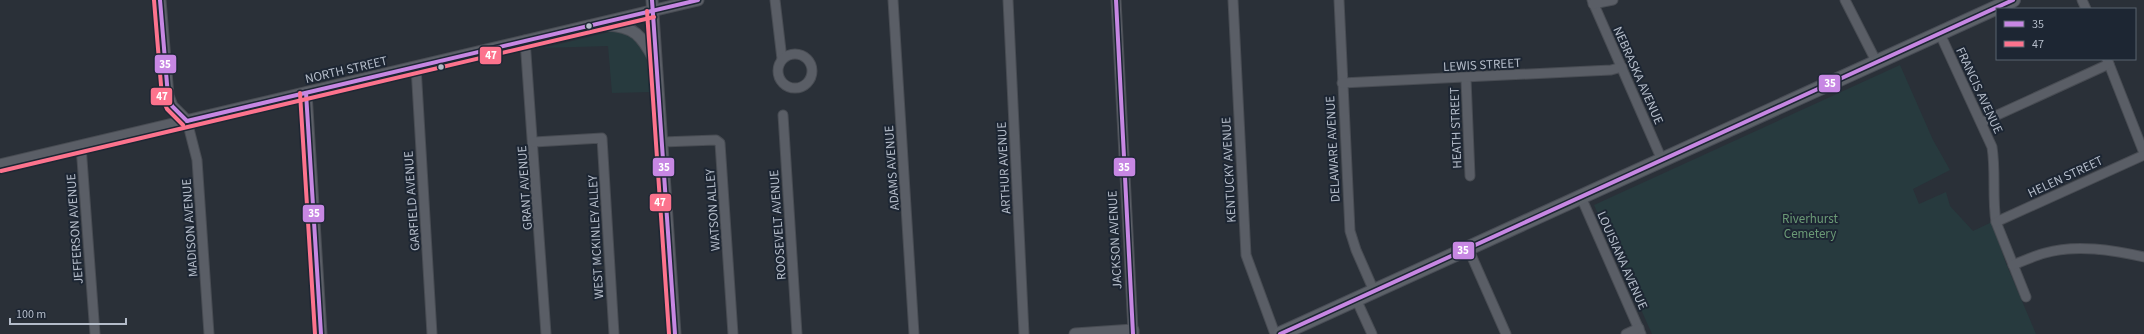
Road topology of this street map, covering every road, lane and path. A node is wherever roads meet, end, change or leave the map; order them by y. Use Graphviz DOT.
graph roads {
  1 [pos="160,0"];
  2 [pos="698,0"];
  3 [pos="775,0"];
  4 [pos="893,0"];
  5 [pos="1008,0"];
  6 [pos="1116,0"];
  7 [pos="1233,0"];
  8 [pos="1339,0"];
  9 [pos="1613,0"];
  10 [pos="1845,0"];
  11 [pos="2014,0"];
  12 [pos="1592,2"];
  13 [pos="652,5"];
  14 [pos="1996,8"];
  15 [pos="1997,8"];
  16 [pos="592,24"];
  17 [pos="1940,34"];
  18 [pos="525,40"];
  19 [pos="782,60"];
  20 [pos="2108,61"];
  21 [pos="1877,63"];
  22 [pos="656,64"];
  23 [pos="416,67"];
  24 [pos="1622,67"];
  25 [pos="1466,78"];
  26 [pos="1342,83"];
  27 [pos="306,93"];
  28 [pos="783,115"];
  29 [pos="187,121"];
  30 [pos="1982,122"];
  31 [pos="534,142"];
  32 [pos="662,142"];
  33 [pos="81,146"];
  34 [pos="2144,154"];
  35 [pos="1662,160"];
  36 [pos="0,165"];
  37 [pos="1470,176"];
  38 [pos="1581,197"];
  39 [pos="1996,222"];
  40 [pos="1468,248"];
  41 [pos="2144,257"];
  42 [pos="2013,265"];
  43 [pos="1374,291"];
  44 [pos="2026,297"];
  45 [pos="1356,299"];
  46 [pos="1640,331"];
  47 [pos="1133,332"];
  48 [pos="95,334"];
  49 [pos="209,334"];
  50 [pos="321,334"];
  51 [pos="432,334"];
  52 [pos="546,334"];
  53 [pos="614,334"];
  54 [pos="675,334"];
  55 [pos="733,334"];
  56 [pos="797,334"];
  57 [pos="914,334"];
  58 [pos="1024,334"];
  59 [pos="1076,334"];
  60 [pos="1275,334"];
  61 [pos="1280,334"];
  62 [pos="1372,334"];
  63 [pos="1506,334"];
  64 [pos="1626,334"];
  1 -- 29 [label="street"];
  2 -- 13 [label="street, NORTH STREET"];
  3 -- 19 [label="street"];
  4 -- 57 [label="street, ADAMS AVENUE"];
  5 -- 58 [label="street, ARTHUR AVENUE"];
  6 -- 47 [label="street, JACKSON AVENUE"];
  7 -- 60 [label="street, KENTUCKY AVENUE"];
  8 -- 26 [label="street, DELAWARE AVENUE"];
  9 -- 12 [label="street"];
  10 -- 21 [label="street"];
  11 -- 15 [label="main road"];
  12 -- 24 [label="street, NEBRASKA AVENUE"];
  13 -- 16 [label="street, NORTH STREET"];
  13 -- 22 [label="street"];
  14 -- 17 [label="main road"];
  16 -- 18 [label="street, NORTH STREET"];
  16 -- 22 [label="street"];
  17 -- 21 [label="main road"];
  17 -- 30 [label="street, FRANCIS AVENUE"];
  18 -- 23 [label="street, NORTH STREET"];
  18 -- 31 [label="street, GRANT AVENUE"];
  20 -- 30 [label="street"];
  20 -- 34 [label="street"];
  21 -- 35 [label="main road"];
  22 -- 32 [label="street"];
  23 -- 27 [label="street, NORTH STREET"];
  23 -- 51 [label="street, GARFIELD AVENUE"];
  24 -- 25 [label="street, LEWIS STREET"];
  24 -- 35 [label="street, NEBRASKA AVENUE"];
  25 -- 26 [label="street, LEWIS STREET"];
  25 -- 37 [label="street, HEATH STREET"];
  26 -- 43 [label="street, DELAWARE AVENUE"];
  27 -- 29 [label="street, NORTH STREET"];
  27 -- 50 [label="street"];
  28 -- 56 [label="street, ROOSEVELT AVENUE"];
  29 -- 33 [label="street, NORTH STREET"];
  29 -- 49 [label="street, MADISON AVENUE"];
  30 -- 39 [label="street, FRANCIS AVENUE"];
  31 -- 52 [label="street, GRANT AVENUE"];
  31 -- 53 [label="street, WEST MCKINLEY ALLEY"];
  32 -- 54 [label="street"];
  32 -- 55 [label="street, WATSON ALLEY"];
  33 -- 36 [label="street, NORTH STREET"];
  33 -- 48 [label="street, JEFFERSON AVENUE"];
  34 -- 39 [label="street, HELEN STREET"];
  35 -- 38 [label="main road"];
  38 -- 40 [label="main road"];
  38 -- 46 [label="street, LOUISIANA AVENUE"];
  39 -- 42 [label="street, FRANCIS AVENUE"];
  40 -- 43 [label="main road"];
  40 -- 63 [label="street"];
  41 -- 42 [label="street"];
  42 -- 44 [label="street, FRANCIS AVENUE"];
  43 -- 45 [label="main road"];
  45 -- 61 [label="main road"];
  45 -- 62 [label="street"];
  46 -- 64 [label="street"];
  47 -- 59 [label="street"];
}
